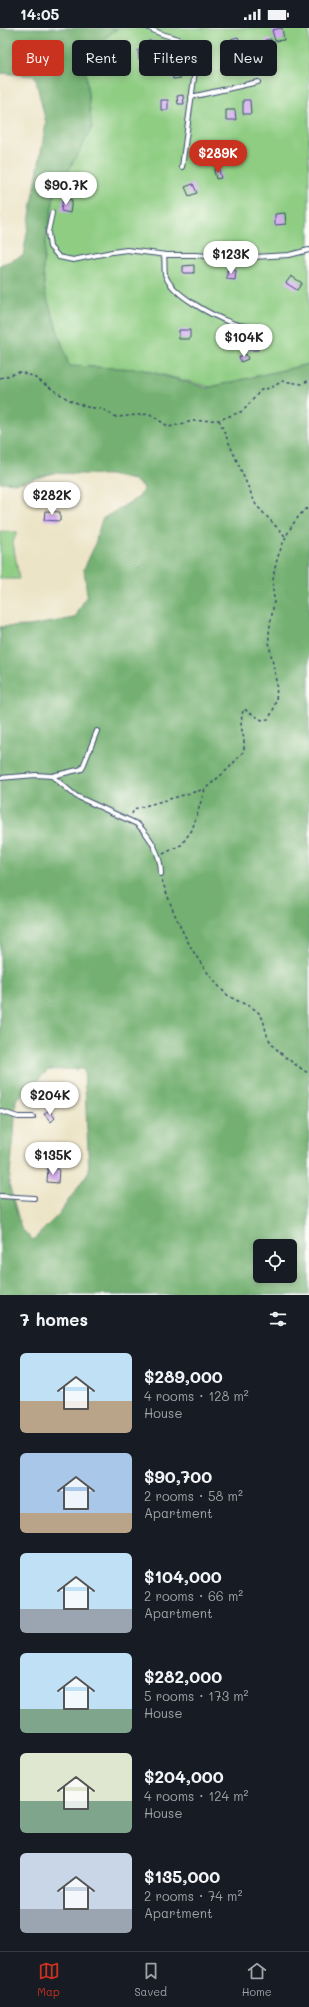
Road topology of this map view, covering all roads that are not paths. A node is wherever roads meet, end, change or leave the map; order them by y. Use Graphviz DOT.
graph roads {
  1 [pos="149,28"];
  2 [pos="258,82"];
  3 [pos="191,97"];
  4 [pos="182,168"];
  5 [pos="52,213"];
  6 [pos="309,250"];
  7 [pos="164,255"];
  8 [pos="256,328"];
  9 [pos="97,731"];
  10 [pos="52,776"];
  11 [pos="0,778"];
  12 [pos="161,874"];
  13 [pos="0,1111"];
  14 [pos="33,1117"];
  15 [pos="0,1196"];
  16 [pos="34,1198"];
  1 -- 3 [label="lane"];
  2 -- 3 [label="lane"];
  3 -- 4 [label="lane"];
  5 -- 7 [label="lane"];
  6 -- 7 [label="lane"];
  7 -- 8 [label="lane"];
  9 -- 10 [label="lane"];
  10 -- 11 [label="lane"];
  10 -- 12 [label="lane"];
  13 -- 14 [label="lane"];
  15 -- 16 [label="lane"];
}
